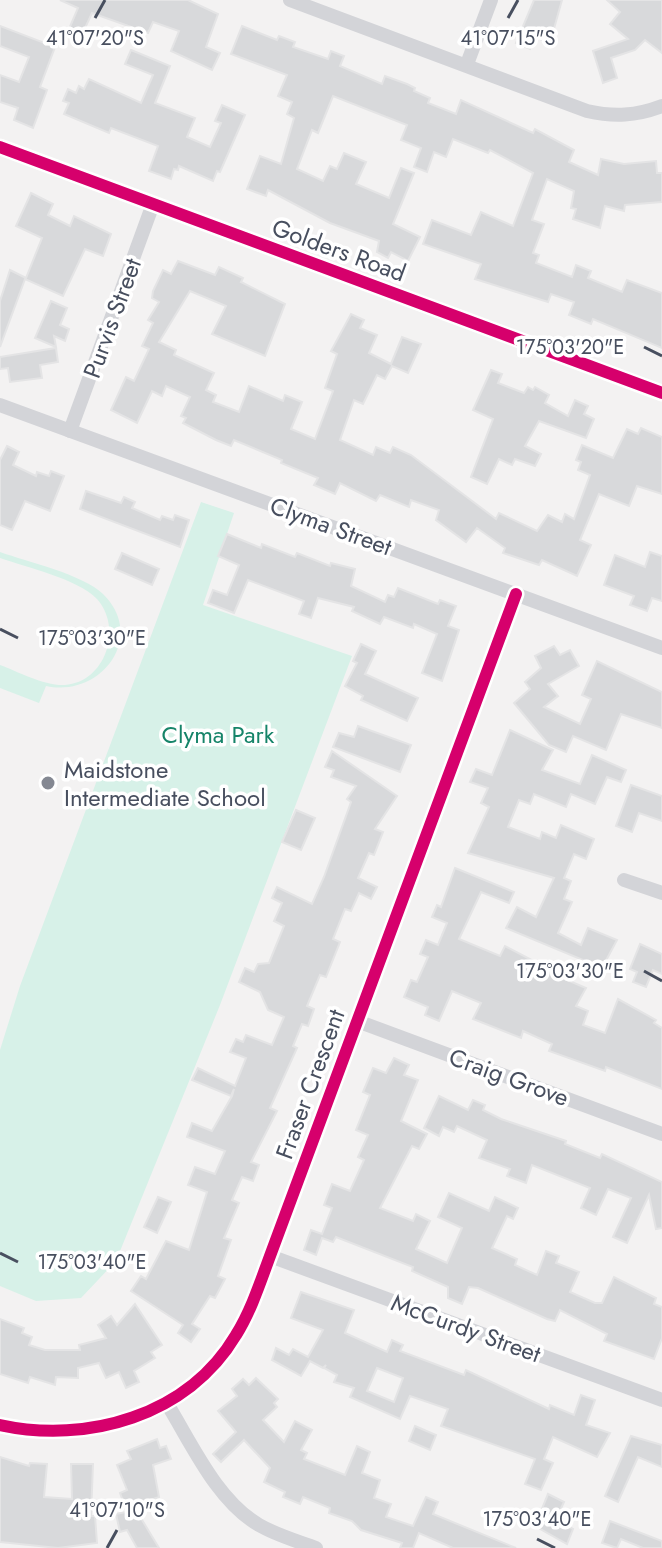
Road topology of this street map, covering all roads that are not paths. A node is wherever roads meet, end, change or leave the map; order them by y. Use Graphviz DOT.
graph roads {
  1 [pos="290,0"];
  2 [pos="491,0"];
  3 [pos="467,64"];
  4 [pos="662,106"];
  5 [pos="0,147"];
  6 [pos="153,204"];
  7 [pos="662,393"];
  8 [pos="0,405"];
  9 [pos="70,431"];
  10 [pos="516,594"];
  11 [pos="662,648"];
  12 [pos="624,880"];
  13 [pos="662,893"];
  14 [pos="357,1021"];
  15 [pos="662,1134"];
  16 [pos="270,1256"];
  17 [pos="662,1400"];
  18 [pos="166,1402"];
  19 [pos="0,1425"];
  20 [pos="316,1548"];
  1 -- 3 [label="street"];
  2 -- 3 [label="street"];
  3 -- 4 [label="street"];
  5 -- 6 [label="street, Golders Road"];
  6 -- 7 [label="street, Golders Road"];
  6 -- 9 [label="street, Purvis Street"];
  8 -- 9 [label="street, Clyma Street"];
  9 -- 10 [label="street, Clyma Street"];
  10 -- 11 [label="street, Clyma Street"];
  10 -- 14 [label="street, Fraser Crescent"];
  12 -- 13 [label="street"];
  14 -- 15 [label="street, Craig Grove"];
  14 -- 16 [label="street, Fraser Crescent"];
  16 -- 17 [label="street, McCurdy Street"];
  16 -- 18 [label="street, Fraser Crescent"];
  18 -- 19 [label="street, Fraser Crescent"];
  18 -- 20 [label="street"];
}
